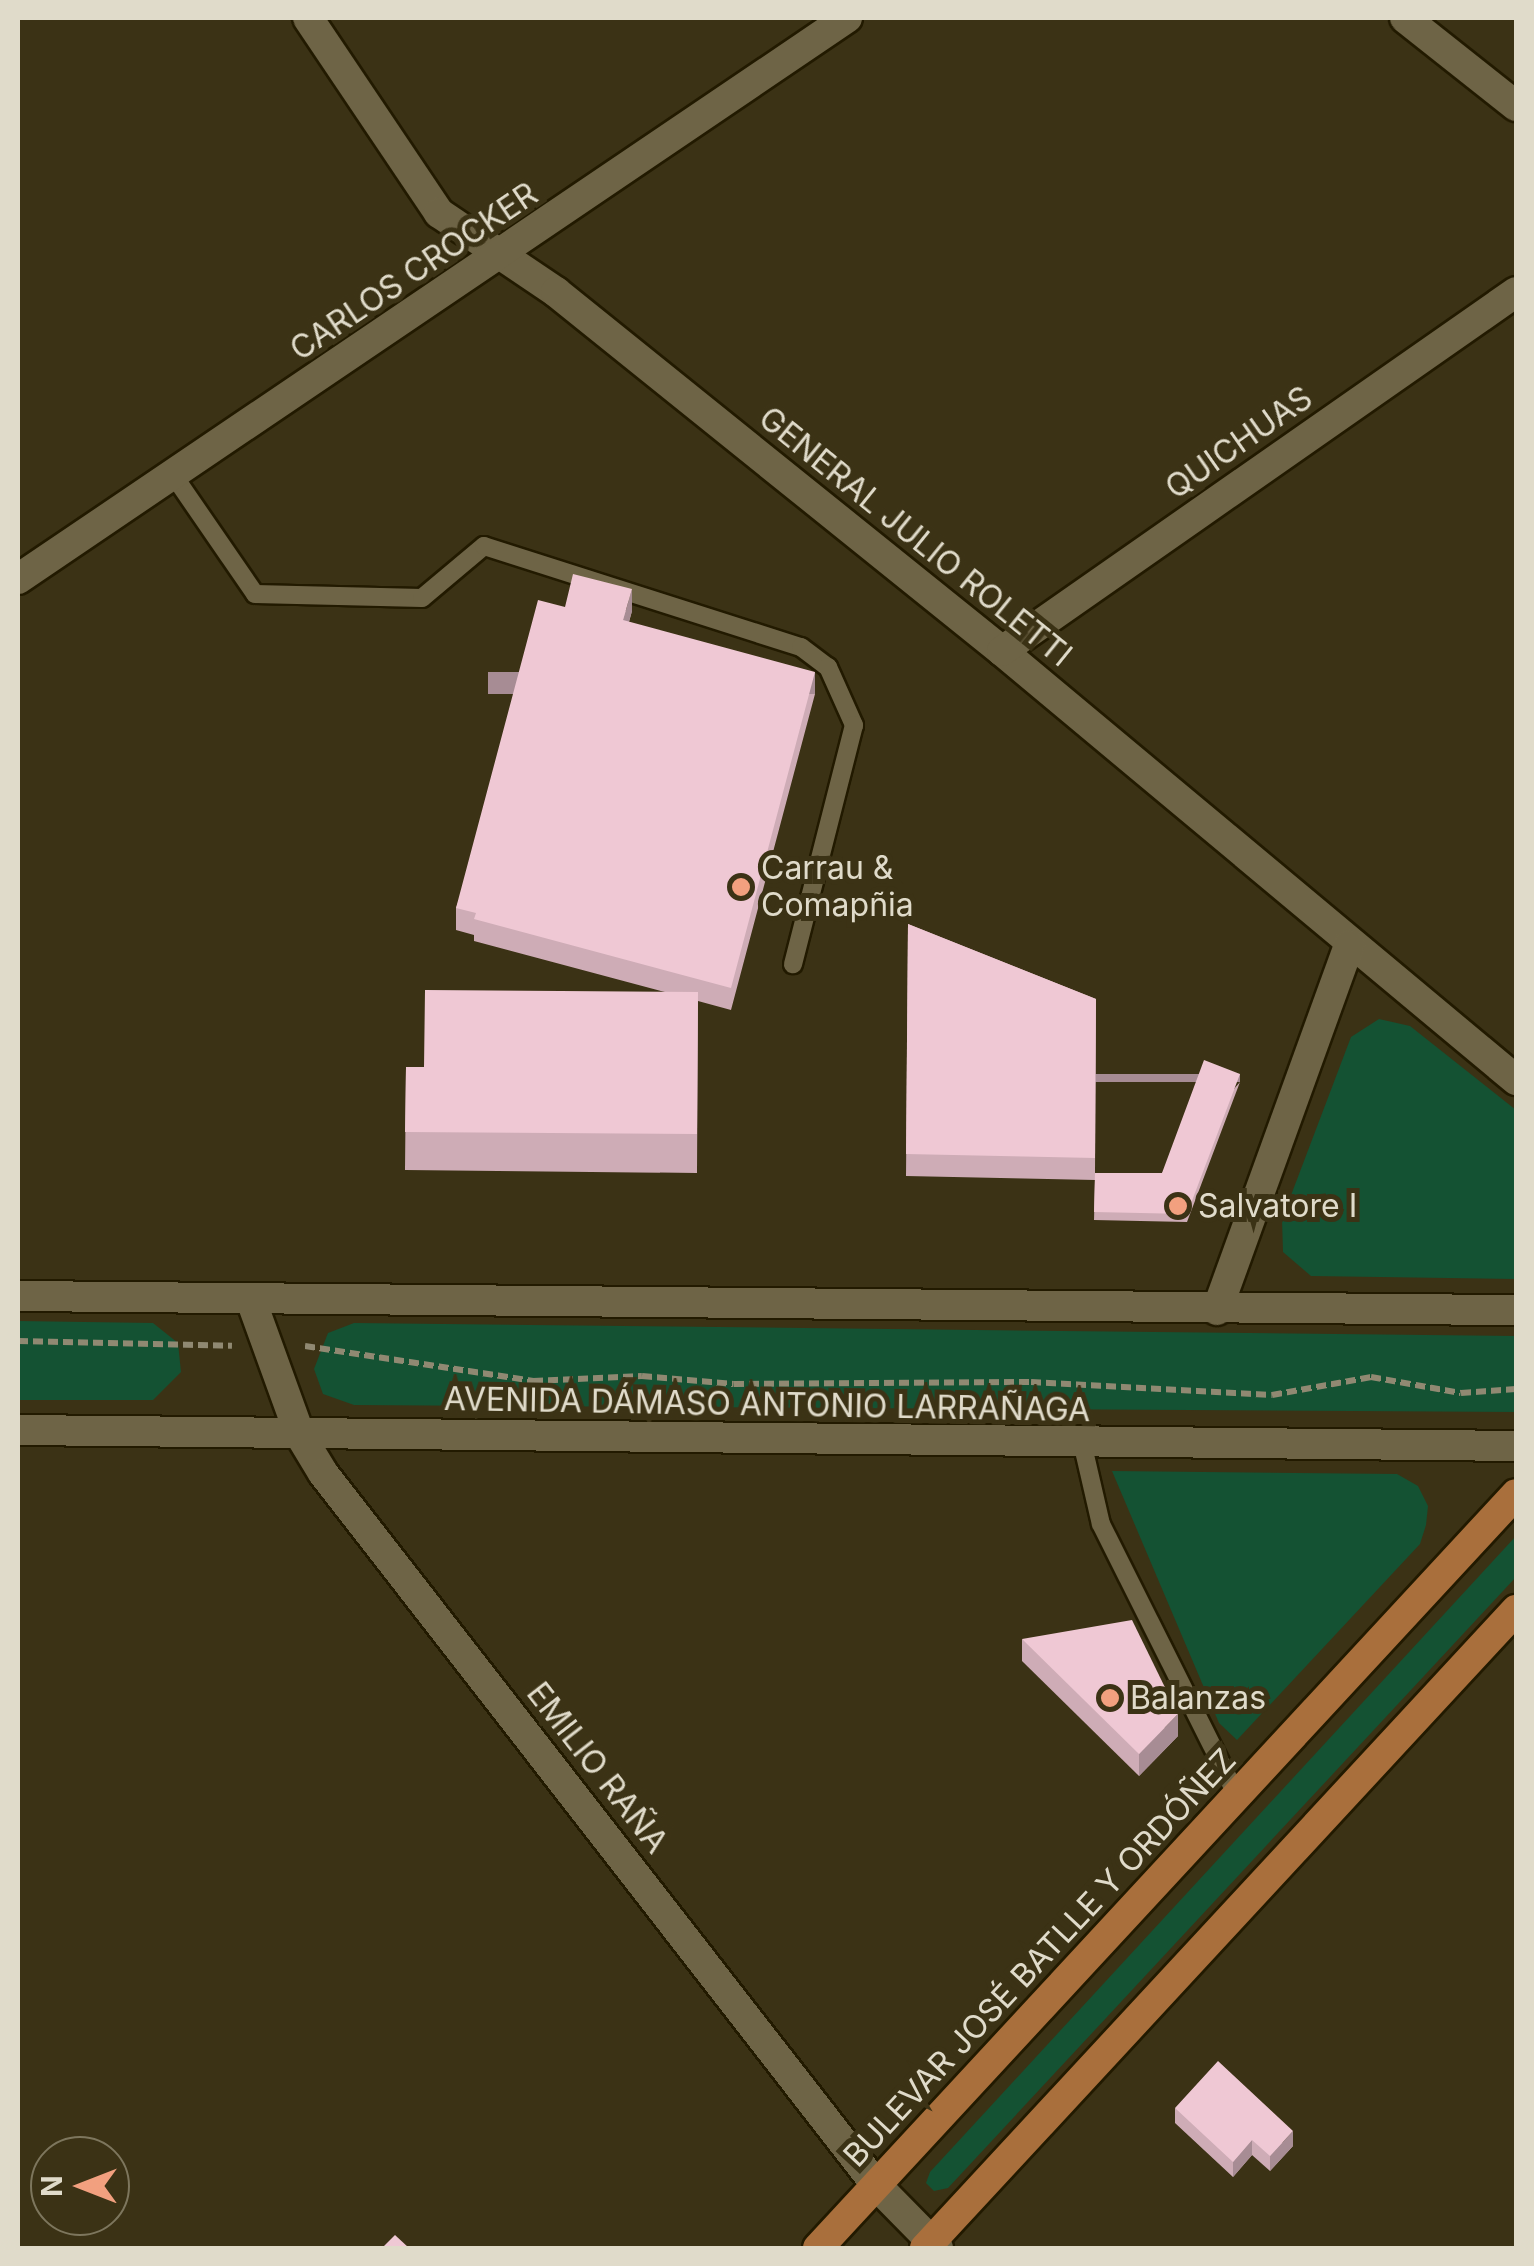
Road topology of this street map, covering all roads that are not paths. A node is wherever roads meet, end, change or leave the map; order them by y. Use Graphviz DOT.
graph roads {
  1 [pos="308,18"];
  2 [pos="847,18"];
  3 [pos="1405,18"];
  4 [pos="1516,106"];
  5 [pos="501,256"];
  6 [pos="1516,292"];
  7 [pos="174,476"];
  8 [pos="18,579"];
  9 [pos="1002,651"];
  10 [pos="1348,944"];
  11 [pos="792,964"];
  12 [pos="1516,1080"];
  13 [pos="18,1296"];
  14 [pos="251,1300"];
  15 [pos="1217,1310"];
  16 [pos="1516,1310"];
  17 [pos="18,1430"];
  18 [pos="300,1436"];
  19 [pos="1082,1442"];
  20 [pos="1516,1446"];
  21 [pos="1516,1494"];
  22 [pos="1516,1610"];
  23 [pos="1237,1795"];
  24 [pos="877,2186"];
  25 [pos="932,2246"];
  26 [pos="818,2248"];
  1 -- 5 [label="street, GENERAL JULIO ROLETTI"];
  2 -- 5 [label="street, CARLOS CROCKER"];
  3 -- 4 [label="street"];
  5 -- 7 [label="street, CARLOS CROCKER"];
  5 -- 9 [label="street, GENERAL JULIO ROLETTI"];
  6 -- 9 [label="street, QUICHUAS"];
  7 -- 8 [label="street, CARLOS CROCKER"];
  7 -- 11 [label="lane"];
  9 -- 10 [label="street, GENERAL JULIO ROLETTI"];
  10 -- 12 [label="street, GENERAL JULIO ROLETTI"];
  10 -- 15 [label="street"];
  13 -- 14 [label="street"];
  14 -- 15 [label="street"];
  14 -- 18 [label="street, EMILIO RAÑA"];
  15 -- 16 [label="street"];
  17 -- 18 [label="street, AVENIDA DÁMASO ANTONIO LARRAÑAGA"];
  18 -- 19 [label="street, AVENIDA DÁMASO ANTONIO LARRAÑAGA"];
  18 -- 24 [label="street, EMILIO RAÑA"];
  19 -- 20 [label="street, AVENIDA DÁMASO ANTONIO LARRAÑAGA"];
  19 -- 23 [label="lane"];
  21 -- 23 [label="main road, BULEVAR JOSÉ BATLLE Y ORDÓÑEZ"];
  22 -- 25 [label="main road"];
  23 -- 24 [label="main road, BULEVAR JOSÉ BATLLE Y ORDÓÑEZ"];
  24 -- 25 [label="street, EMILIO RAÑA"];
  24 -- 26 [label="main road, BULEVAR JOSÉ BATLLE Y ORDÓÑEZ"];
}
